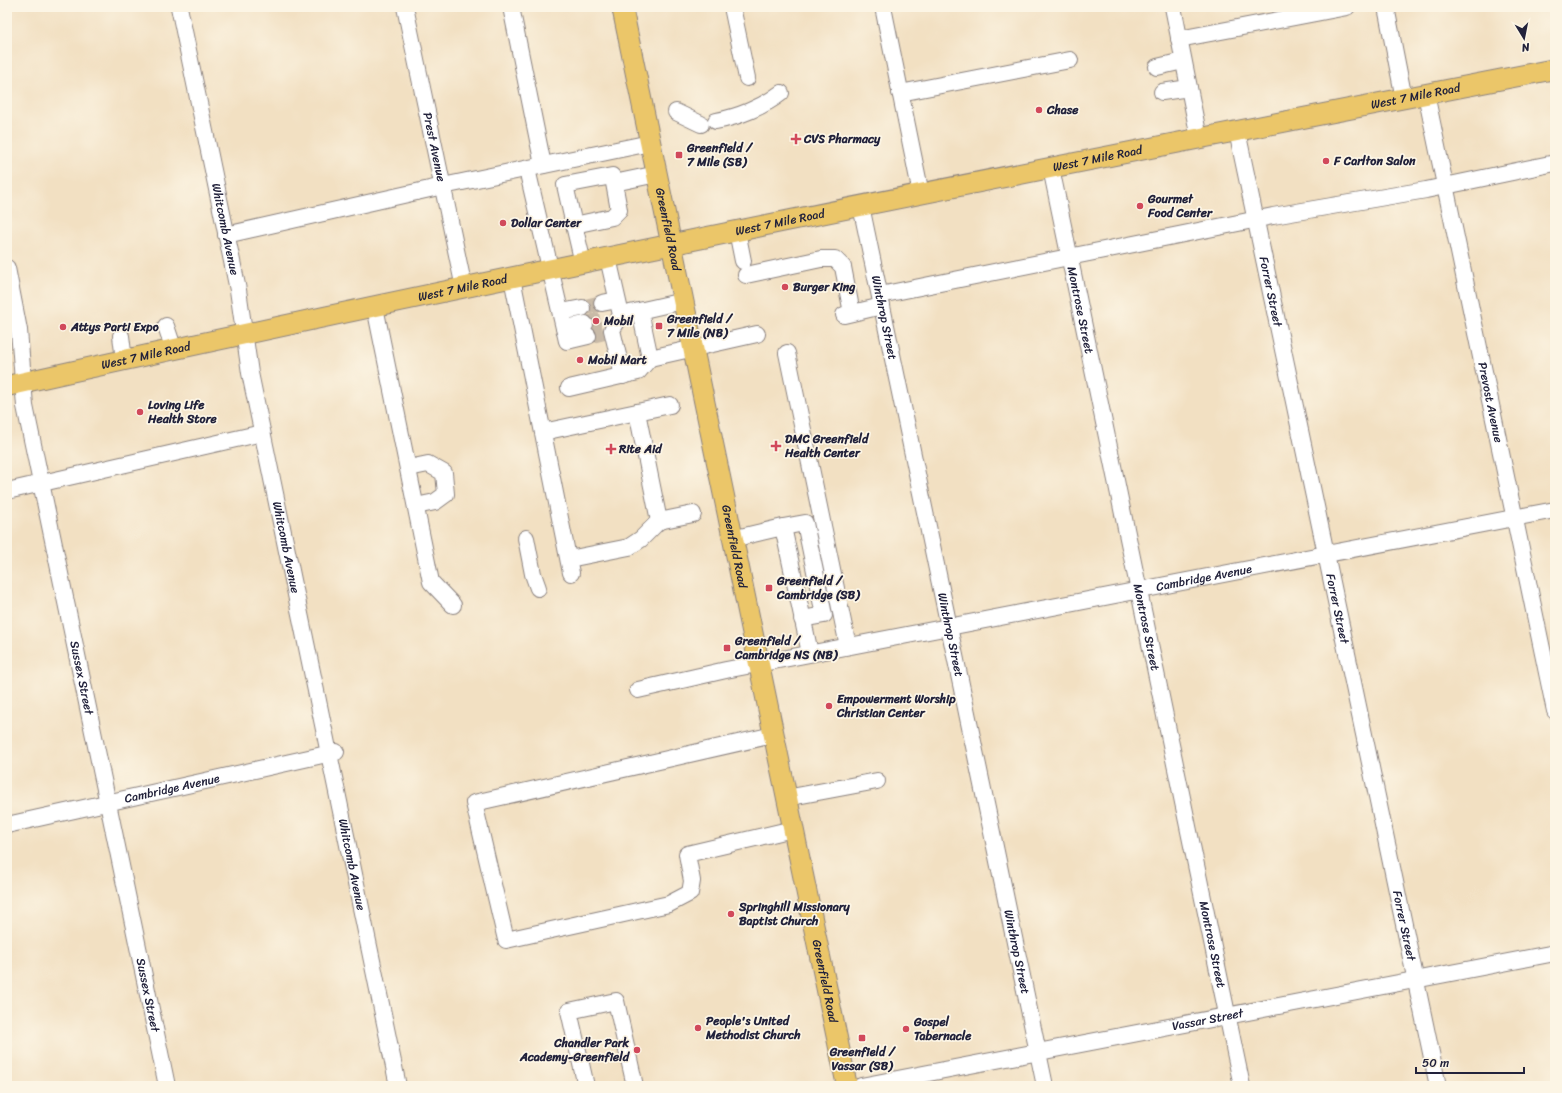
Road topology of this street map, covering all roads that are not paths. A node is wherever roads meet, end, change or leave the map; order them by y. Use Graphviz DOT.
graph roads {
  1 [pos="179,7"];
  2 [pos="405,7"];
  3 [pos="511,7"];
  4 [pos="622,7"];
  5 [pos="732,7"];
  6 [pos="883,7"];
  7 [pos="1172,7"];
  8 [pos="1347,7"];
  9 [pos="1386,7"];
  10 [pos="1179,39"];
  11 [pos="1070,60"];
  12 [pos="1184,61"];
  13 [pos="1157,67"];
  14 [pos="1555,69"];
  15 [pos="747,78"];
  16 [pos="1189,88"];
  17 [pos="1162,92"];
  18 [pos="781,93"];
  19 [pos="900,93"];
  20 [pos="1426,94"];
  21 [pos="1404,98"];
  22 [pos="676,112"];
  23 [pos="1237,131"];
  24 [pos="1199,138"];
  25 [pos="650,143"];
  26 [pos="1555,163"];
  27 [pos="544,165"];
  28 [pos="527,168"];
  29 [pos="1051,168"];
  30 [pos="656,174"];
  31 [pos="614,183"];
  32 [pos="1445,185"];
  33 [pos="443,186"];
  34 [pos="921,194"];
  35 [pos="861,206"];
  36 [pos="1256,220"];
  37 [pos="574,224"];
  38 [pos="737,231"];
  39 [pos="226,235"];
  40 [pos="671,245"];
  41 [pos="608,258"];
  42 [pos="1069,258"];
  43 [pos="583,263"];
  44 [pos="7,268"];
  45 [pos="552,270"];
  46 [pos="512,278"];
  47 [pos="9,285"];
  48 [pos="464,288"];
  49 [pos="683,301"];
  50 [pos="881,301"];
  51 [pos="375,307"];
  52 [pos="582,308"];
  53 [pos="640,311"];
  54 [pos="561,312"];
  55 [pos="611,316"];
  56 [pos="166,326"];
  57 [pos="587,330"];
  58 [pos="244,334"];
  59 [pos="757,334"];
  60 [pos="121,336"];
  61 [pos="693,348"];
  62 [pos="174,350"];
  63 [pos="787,353"];
  64 [pos="650,358"];
  65 [pos="124,360"];
  66 [pos="622,376"];
  67 [pos="16,384"];
  68 [pos="569,388"];
  69 [pos="670,405"];
  70 [pos="636,412"];
  71 [pos="543,432"];
  72 [pos="262,433"];
  73 [pos="408,468"];
  74 [pos="41,483"];
  75 [pos="7,491"];
  76 [pos="416,506"];
  77 [pos="1555,510"];
  78 [pos="693,514"];
  79 [pos="1514,518"];
  80 [pos="659,521"];
  81 [pos="783,527"];
  82 [pos="526,538"];
  83 [pos="732,539"];
  84 [pos="1327,554"];
  85 [pos="538,588"];
  86 [pos="1138,590"];
  87 [pos="453,605"];
  88 [pos="802,619"];
  89 [pos="949,626"];
  90 [pos="848,646"];
  91 [pos="810,653"];
  92 [pos="758,663"];
  93 [pos="638,690"];
  94 [pos="1555,711"];
  95 [pos="773,735"];
  96 [pos="333,753"];
  97 [pos="877,781"];
  98 [pos="786,798"];
  99 [pos="108,802"];
  100 [pos="7,825"];
  101 [pos="793,829"];
  102 [pos="1555,953"];
  103 [pos="1416,980"];
  104 [pos="1228,1016"];
  105 [pos="1038,1052"];
  106 [pos="168,1086"];
  107 [pos="398,1086"];
  108 [pos="586,1086"];
  109 [pos="635,1086"];
  110 [pos="847,1086"];
  111 [pos="861,1086"];
  112 [pos="1046,1086"];
  113 [pos="1242,1086"];
  114 [pos="1438,1086"];
  1 -- 39 [label="street, Whitcomb Avenue"];
  2 -- 33 [label="street, Prest Avenue"];
  3 -- 27 [label="street"];
  4 -- 25 [label="main road, Greenfield Road"];
  5 -- 15 [label="street"];
  6 -- 19 [label="street"];
  7 -- 10 [label="street"];
  8 -- 10 [label="street"];
  9 -- 21 [label="street"];
  10 -- 12 [label="street"];
  11 -- 19 [label="street"];
  12 -- 13 [label="street"];
  12 -- 16 [label="street"];
  14 -- 20 [label="main road, West 7 Mile Road"];
  16 -- 17 [label="street"];
  16 -- 24 [label="street"];
  18 -- 22 [label="street"];
  19 -- 34 [label="street"];
  20 -- 21 [label="main road, West 7 Mile Road"];
  20 -- 32 [label="street, Prevost Avenue"];
  21 -- 23 [label="main road, West 7 Mile Road"];
  23 -- 24 [label="main road, West 7 Mile Road"];
  23 -- 36 [label="street, Forrer Street"];
  24 -- 29 [label="main road, West 7 Mile Road"];
  25 -- 27 [label="street"];
  25 -- 30 [label="main road, Greenfield Road"];
  26 -- 32 [label="street"];
  27 -- 28 [label="street"];
  28 -- 33 [label="street"];
  28 -- 45 [label="street"];
  29 -- 34 [label="main road, West 7 Mile Road"];
  29 -- 42 [label="street, Montrose Street"];
  30 -- 31 [label="street"];
  30 -- 40 [label="main road, Greenfield Road"];
  31 -- 37 [label="street"];
  31 -- 37 [label="street"];
  32 -- 36 [label="street"];
  32 -- 79 [label="street, Prevost Avenue"];
  33 -- 39 [label="street"];
  33 -- 48 [label="street, Prest Avenue"];
  34 -- 35 [label="main road, West 7 Mile Road"];
  35 -- 38 [label="main road, West 7 Mile Road"];
  35 -- 50 [label="street, Winthrop Street"];
  36 -- 42 [label="street"];
  36 -- 84 [label="street, Forrer Street"];
  37 -- 43 [label="street"];
  38 -- 40 [label="main road, West 7 Mile Road"];
  38 -- 50 [label="street"];
  39 -- 58 [label="street, Whitcomb Avenue"];
  40 -- 41 [label="main road, West 7 Mile Road"];
  40 -- 49 [label="main road, Greenfield Road"];
  41 -- 43 [label="main road, West 7 Mile Road"];
  41 -- 55 [label="street"];
  42 -- 50 [label="street"];
  42 -- 86 [label="street, Montrose Street"];
  43 -- 45 [label="main road, West 7 Mile Road"];
  44 -- 47 [label="street, Sussex Street"];
  45 -- 46 [label="main road, West 7 Mile Road"];
  45 -- 54 [label="street"];
  46 -- 48 [label="main road, West 7 Mile Road"];
  46 -- 71 [label="street"];
  47 -- 67 [label="street, Sussex Street"];
  48 -- 51 [label="main road, West 7 Mile Road"];
  49 -- 53 [label="street"];
  49 -- 61 [label="main road, Greenfield Road"];
  50 -- 89 [label="street, Winthrop Street"];
  51 -- 58 [label="main road, West 7 Mile Road"];
  51 -- 73 [label="street"];
  52 -- 54 [label="street"];
  53 -- 55 [label="street"];
  53 -- 64 [label="street"];
  54 -- 57 [label="street"];
  55 -- 66 [label="street"];
  56 -- 62 [label="street"];
  58 -- 62 [label="main road, West 7 Mile Road"];
  58 -- 72 [label="street, Whitcomb Avenue"];
  59 -- 61 [label="street"];
  60 -- 65 [label="street"];
  61 -- 64 [label="street"];
  61 -- 83 [label="main road, Greenfield Road"];
  62 -- 65 [label="main road, West 7 Mile Road"];
  63 -- 90 [label="street"];
  64 -- 66 [label="street"];
  65 -- 67 [label="main road, West 7 Mile Road"];
  66 -- 68 [label="street"];
  67 -- 74 [label="street, Sussex Street"];
  69 -- 70 [label="street"];
  70 -- 71 [label="street"];
  70 -- 80 [label="street"];
  71 -- 80 [label="street"];
  72 -- 74 [label="street"];
  72 -- 96 [label="street, Whitcomb Avenue"];
  73 -- 76 [label="street"];
  73 -- 76 [label="street"];
  74 -- 75 [label="street"];
  74 -- 99 [label="street, Sussex Street"];
  76 -- 87 [label="street"];
  77 -- 79 [label="street, Cambridge Avenue"];
  78 -- 80 [label="street"];
  79 -- 84 [label="street, Cambridge Avenue"];
  79 -- 94 [label="street, Prevost Avenue"];
  81 -- 83 [label="street"];
  81 -- 88 [label="street"];
  81 -- 88 [label="street"];
  82 -- 85 [label="street"];
  83 -- 92 [label="main road, Greenfield Road"];
  84 -- 86 [label="street, Cambridge Avenue"];
  84 -- 103 [label="street, Forrer Street"];
  86 -- 89 [label="street, Cambridge Avenue"];
  86 -- 104 [label="street, Montrose Street"];
  88 -- 91 [label="street"];
  89 -- 90 [label="street, Cambridge Avenue"];
  89 -- 105 [label="street, Winthrop Street"];
  90 -- 91 [label="street, Cambridge Avenue"];
  91 -- 92 [label="street, Cambridge Avenue"];
  92 -- 93 [label="street, Cambridge Avenue"];
  92 -- 95 [label="main road, Greenfield Road"];
  95 -- 98 [label="main road, Greenfield Road"];
  95 -- 101 [label="street"];
  96 -- 99 [label="street, Cambridge Avenue"];
  96 -- 107 [label="street, Whitcomb Avenue"];
  97 -- 98 [label="street"];
  98 -- 101 [label="main road, Greenfield Road"];
  99 -- 100 [label="street, Cambridge Avenue"];
  99 -- 106 [label="street, Sussex Street"];
  101 -- 110 [label="main road, Greenfield Road"];
  102 -- 103 [label="street, Vassar Street"];
  103 -- 104 [label="street, Vassar Street"];
  103 -- 114 [label="street, Forrer Street"];
  104 -- 105 [label="street, Vassar Street"];
  104 -- 113 [label="street, Montrose Street"];
  105 -- 111 [label="street, Vassar Street"];
  105 -- 112 [label="street, Winthrop Street"];
  108 -- 109 [label="street"];
}
